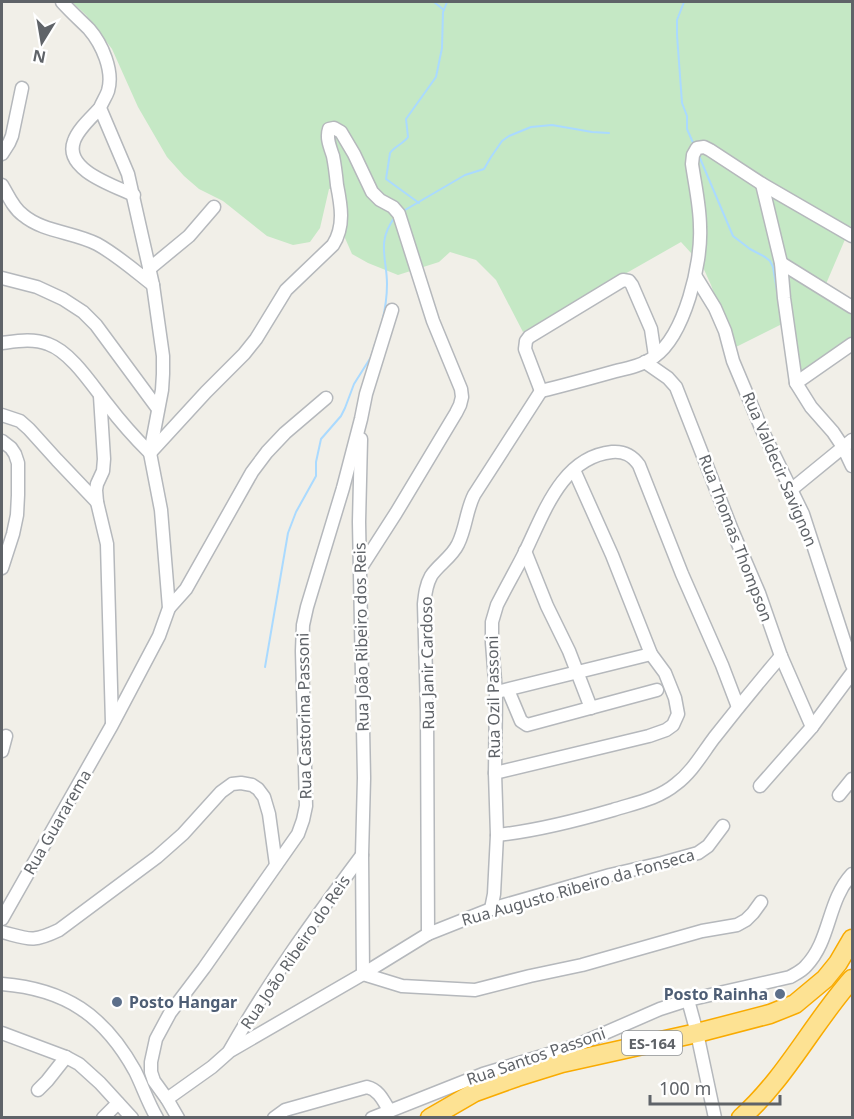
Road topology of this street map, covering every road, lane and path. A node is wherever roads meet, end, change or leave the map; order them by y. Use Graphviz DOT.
graph roads {
  1 [pos="62,2"];
  2 [pos="22,88"];
  3 [pos="100,108"];
  4 [pos="2,154"];
  5 [pos="762,184"];
  6 [pos="2,185"];
  7 [pos="134,195"];
  8 [pos="214,207"];
  9 [pos="852,236"];
  10 [pos="780,263"];
  11 [pos="149,269"];
  12 [pos="696,277"];
  13 [pos="2,278"];
  14 [pos="153,285"];
  15 [pos="852,308"];
  16 [pos="392,310"];
  17 [pos="2,343"];
  18 [pos="852,344"];
  19 [pos="650,359"];
  20 [pos="796,383"];
  21 [pos="541,391"];
  22 [pos="100,394"];
  23 [pos="326,398"];
  24 [pos="158,409"];
  25 [pos="2,415"];
  26 [pos="361,419"];
  27 [pos="2,441"];
  28 [pos="848,444"];
  29 [pos="150,453"];
  30 [pos="852,466"];
  31 [pos="574,470"];
  32 [pos="792,489"];
  33 [pos="97,502"];
  34 [pos="525,551"];
  35 [pos="2,568"];
  36 [pos="360,569"];
  37 [pos="169,608"];
  38 [pos="651,654"];
  39 [pos="781,656"];
  40 [pos="852,665"];
  41 [pos="577,673"];
  42 [pos="852,673"];
  43 [pos="657,690"];
  44 [pos="502,691"];
  45 [pos="738,707"];
  46 [pos="591,708"];
  47 [pos="112,725"];
  48 [pos="812,727"];
  49 [pos="6,736"];
  50 [pos="2,751"];
  51 [pos="495,773"];
  52 [pos="852,779"];
  53 [pos="760,786"];
  54 [pos="839,795"];
  55 [pos="723,826"];
  56 [pos="496,835"];
  57 [pos="362,855"];
  58 [pos="276,865"];
  59 [pos="852,874"];
  60 [pos="761,902"];
  61 [pos="491,909"];
  62 [pos="2,919"];
  63 [pos="2,932"];
  64 [pos="428,934"];
  65 [pos="852,939"];
  66 [pos="363,974"];
  67 [pos="852,981"];
  68 [pos="2,984"];
  69 [pos="688,1000"];
  70 [pos="2,1033"];
  71 [pos="697,1033"];
  72 [pos="230,1051"];
  73 [pos="66,1057"];
  74 [pos="38,1090"];
  75 [pos="167,1099"];
  76 [pos="118,1103"];
  77 [pos="389,1110"];
  78 [pos="103,1118"];
  79 [pos="132,1118"];
  80 [pos="157,1118"];
  81 [pos="178,1118"];
  82 [pos="274,1118"];
  83 [pos="372,1118"];
  84 [pos="430,1118"];
  85 [pos="715,1118"];
  86 [pos="741,1118"];
  1 -- 3 [label="street"];
  2 -- 4 [label="street"];
  3 -- 7 [label="street"];
  3 -- 7 [label="street"];
  5 -- 9 [label="street"];
  5 -- 10 [label="street"];
  5 -- 12 [label="street"];
  6 -- 14 [label="street"];
  7 -- 11 [label="street"];
  8 -- 11 [label="street"];
  10 -- 15 [label="street"];
  10 -- 20 [label="street"];
  11 -- 14 [label="street"];
  12 -- 19 [label="street"];
  12 -- 32 [label="street, Rua Valdecir Savignon"];
  13 -- 24 [label="street"];
  14 -- 24 [label="street"];
  16 -- 26 [label="street, Rua Castorina Passoni"];
  17 -- 22 [label="street"];
  18 -- 20 [label="street"];
  19 -- 21 [label="street"];
  19 -- 21 [label="street"];
  19 -- 39 [label="street, Rua Thomas Thompson"];
  20 -- 28 [label="street"];
  21 -- 64 [label="street, Rua Janir Cardoso"];
  22 -- 29 [label="street"];
  22 -- 33 [label="street"];
  23 -- 37 [label="street"];
  24 -- 29 [label="street"];
  25 -- 33 [label="street"];
  26 -- 36 [label="street, Rua João Ribeiro dos Reis"];
  26 -- 58 [label="street, Rua Castorina Passoni"];
  27 -- 35 [label="street"];
  28 -- 30 [label="street"];
  28 -- 32 [label="street"];
  29 -- 36 [label="street"];
  29 -- 37 [label="street"];
  31 -- 34 [label="street, Rua Ozil Passoni"];
  31 -- 38 [label="street"];
  31 -- 45 [label="street, Rua Ozil Passoni"];
  32 -- 40 [label="street, Rua Valdecir Savignon"];
  33 -- 47 [label="street"];
  34 -- 41 [label="street"];
  34 -- 44 [label="street, Rua Ozil Passoni"];
  36 -- 57 [label="street, Rua João Ribeiro dos Reis"];
  37 -- 47 [label="street, Rua Guararema"];
  38 -- 41 [label="street"];
  38 -- 51 [label="street"];
  39 -- 45 [label="street"];
  39 -- 48 [label="street, Rua Thomas Thompson"];
  41 -- 44 [label="street"];
  41 -- 46 [label="street"];
  42 -- 48 [label="street"];
  43 -- 46 [label="street"];
  44 -- 46 [label="street"];
  44 -- 51 [label="street, Rua Ozil Passoni"];
  45 -- 56 [label="street"];
  47 -- 62 [label="street, Rua Guararema"];
  48 -- 53 [label="street"];
  49 -- 50 [label="street"];
  51 -- 56 [label="street, Rua Ozil Passoni"];
  52 -- 54 [label="street"];
  55 -- 61 [label="street, Rua Augusto Ribeiro da Fonseca"];
  56 -- 61 [label="street, Rua Ozil Passoni"];
  57 -- 66 [label="street, Rua João Ribeiro dos Reis"];
  57 -- 72 [label="street, Rua João Ribeiro do Reis"];
  58 -- 63 [label="street"];
  58 -- 75 [label="street, Rua Castorina Passoni"];
  59 -- 69 [label="street, Rua Santos Passoni"];
  60 -- 66 [label="street"];
  61 -- 64 [label="street, Rua Augusto Ribeiro da Fonseca"];
  64 -- 66 [label="street, Rua Augusto Ribeiro da Fonseca"];
  65 -- 71 [label="highway, ES-164"];
  66 -- 72 [label="street, Rua Augusto Ribeiro da Fonseca"];
  67 -- 86 [label="highway"];
  68 -- 80 [label="street"];
  69 -- 71 [label="street"];
  69 -- 77 [label="street, Rua Santos Passoni"];
  70 -- 73 [label="street"];
  71 -- 84 [label="highway, ES-164"];
  71 -- 85 [label="street"];
  72 -- 75 [label="street"];
  73 -- 74 [label="street"];
  73 -- 76 [label="street"];
  75 -- 81 [label="street, Rua Castorina Passoni"];
  76 -- 78 [label="street"];
  76 -- 79 [label="street"];
  77 -- 82 [label="street"];
  77 -- 83 [label="street, Rua Santos Passoni"];
}
